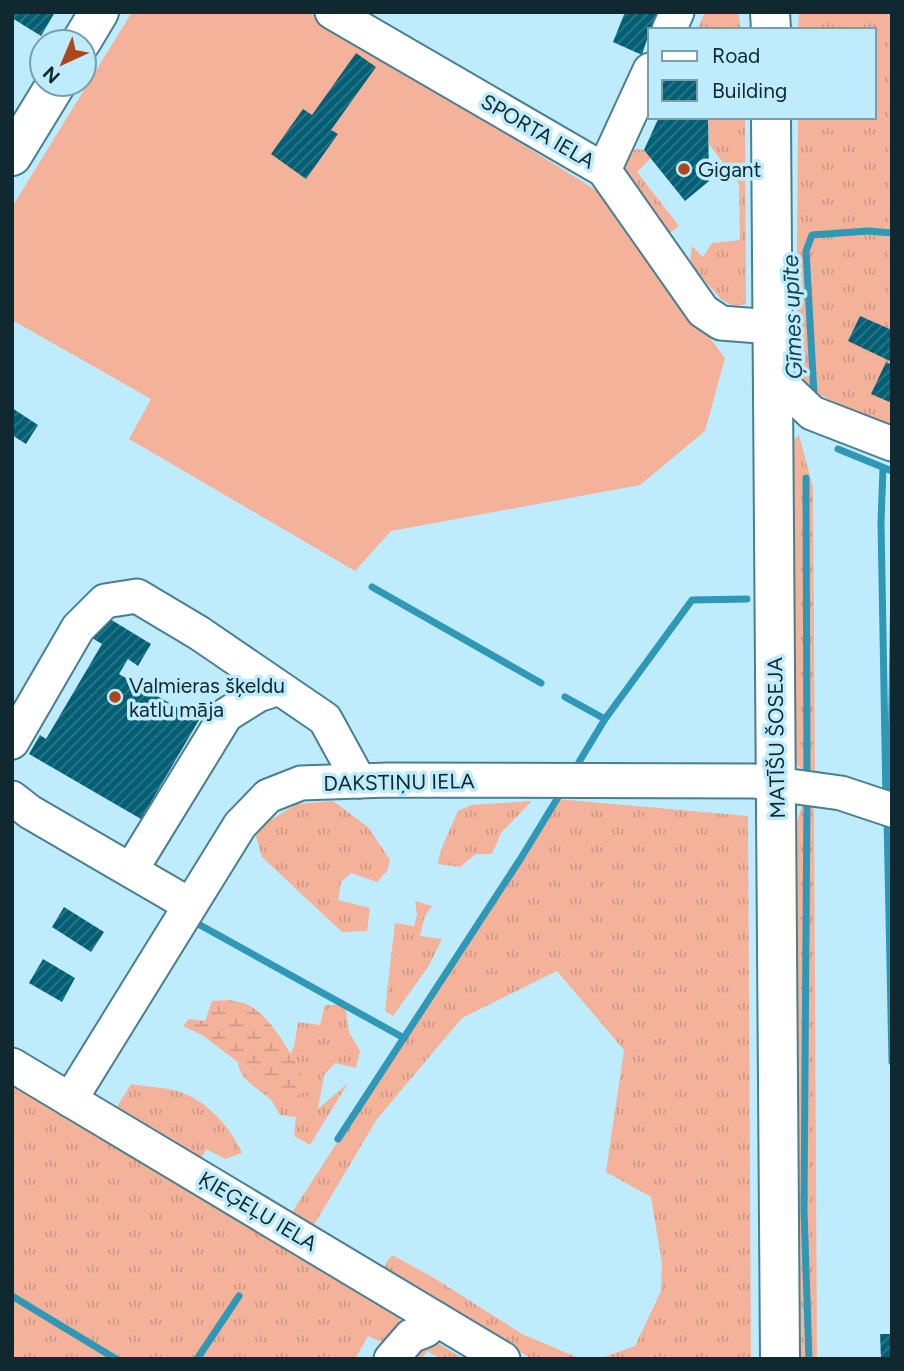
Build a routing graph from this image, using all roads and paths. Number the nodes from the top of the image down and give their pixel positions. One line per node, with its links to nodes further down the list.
1 (99, 12): 4 (main road)
2 (332, 12): 10 (street, SPORTA IELA)
3 (677, 12): 5 (street)
4 (89, 28)
5 (670, 28)
6 (648, 74): 10 (street)
7 (47, 98): 9 (main road)
8 (771, 119): 11 (main road, MATĪŠU ŠOSEJA)
9 (12, 156)
10 (604, 170): 11 (street, SPORTA IELA)
11 (772, 327): 12 (main road, MATĪŠU ŠOSEJA)
12 (772, 375): 13 (street); 17 (main road, MATĪŠU ŠOSEJA)
13 (892, 444)
14 (279, 688): 15 (street); 16 (street); 20 (street)
15 (12, 741)
16 (359, 781): 17 (street, DAKSTIŅU IELA); 21 (street, DAKSTIŅU IELA)
17 (777, 782): 19 (street, DAKSTIŅU IELA); 27 (main road, MATĪŠU ŠOSEJA)
18 (12, 798): 20 (street)
19 (892, 810)
20 (131, 870): 21 (street)
21 (190, 905): 23 (street, DAKSTIŅU IELA)
22 (12, 1065): 23 (street, ĶIEĢEĻU IELA)
23 (70, 1100): 24 (street, ĶIEĢEĻU IELA)
24 (436, 1319): 25 (street); 26 (street, ĶIEĢEĻU IELA)
25 (391, 1359)
26 (503, 1359)
27 (780, 1359)

